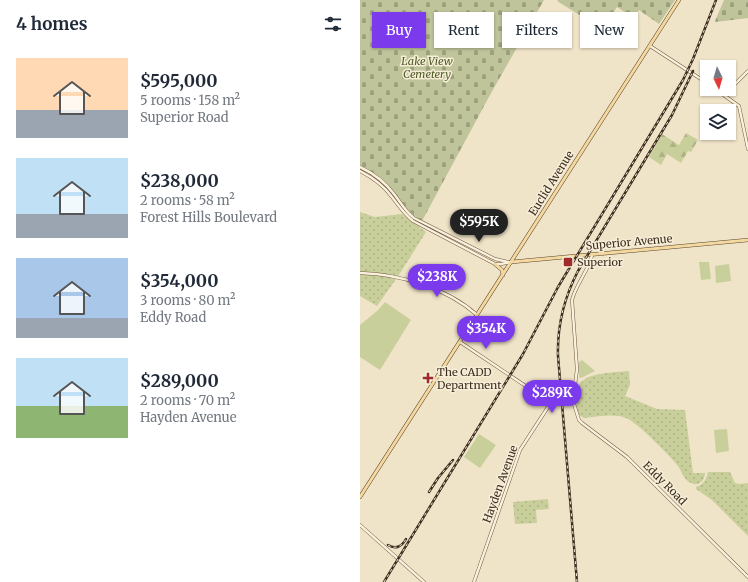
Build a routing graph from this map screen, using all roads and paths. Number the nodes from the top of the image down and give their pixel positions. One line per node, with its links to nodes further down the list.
1 (679, 0): 2 (main road, Euclid Avenue)
2 (650, 46): 4 (street); 14 (main road, Euclid Avenue)
3 (748, 71): 5 (street)
4 (700, 78)
5 (736, 83)
6 (725, 96): 7 (street)
7 (748, 150)
8 (360, 167): 10 (street)
9 (360, 171): 10 (street)
10 (383, 185): 11 (street)
11 (394, 197): 14 (street); 15 (street)
12 (748, 240): 13 (main road, Superior Avenue)
13 (592, 255): 14 (main road, Superior Avenue); 20 (street)
14 (511, 262): 15 (street); 17 (main road, Euclid Avenue)
15 (495, 264): 17 (main road)
16 (360, 273): 18 (street)
17 (503, 275): 18 (main road, Euclid Avenue)
18 (477, 315): 19 (main road, Euclid Avenue)
19 (460, 342): 21 (street); 22 (main road, Euclid Avenue)
20 (573, 402): 21 (street); 24 (street, Eddy Road)
21 (551, 403): 26 (street, Hayden Avenue)
22 (360, 497)
23 (360, 525): 25 (street)
24 (748, 577)
25 (424, 582)
26 (474, 582)

